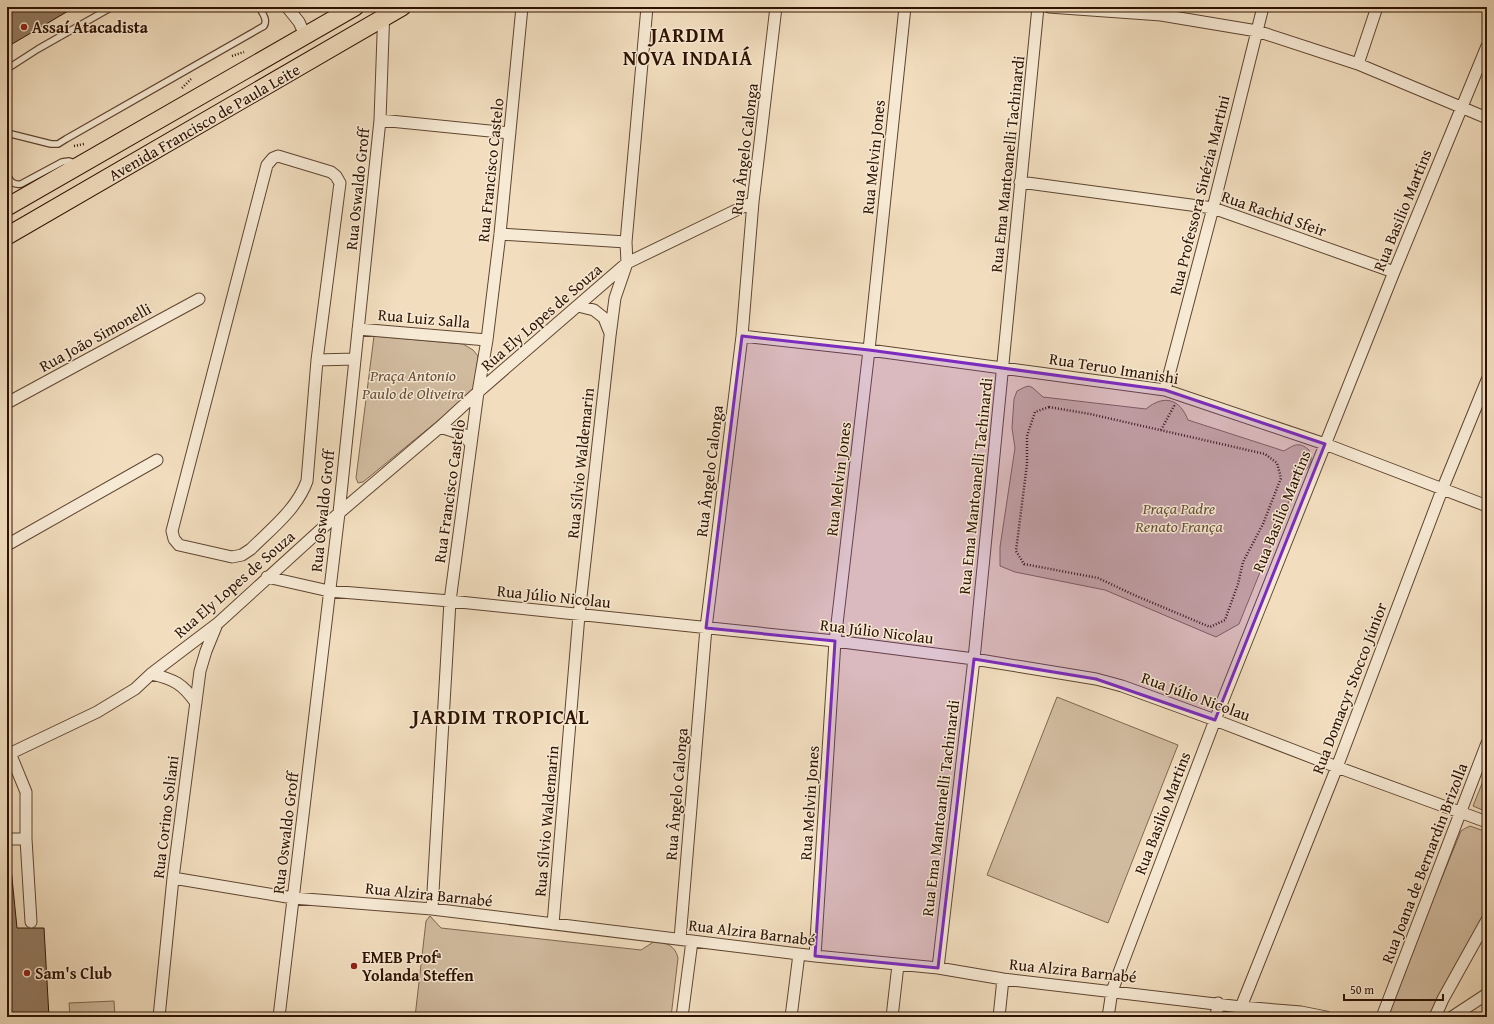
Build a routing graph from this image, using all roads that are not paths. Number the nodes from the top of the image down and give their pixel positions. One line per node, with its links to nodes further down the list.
1 (112, 7): 20 (lane)
2 (259, 7): 24 (lane)
3 (355, 7): 17 (main road, Avenida Francisco de Paula Leite)
4 (402, 7): 15 (main road, Avenida Francisco de Paula Leite)
5 (522, 7): 25 (street, Rua Francisco Castelo)
6 (647, 7): 35 (street, Rua Sílvio Waldemarin)
7 (776, 7): 29 (street, Rua Ângelo Calonga)
8 (905, 7): 44 (street, Rua Melvin Jones)
9 (1038, 7): 28 (street, Rua Ema Mantoanelli Tachinardi)
10 (1049, 7): 14 (street)
11 (1263, 7): 16 (street, Rua Professora Sinézia Martini)
12 (1377, 7): 19 (street)
13 (291, 8): 17 (street)
14 (1162, 11): 16 (street)
15 (383, 12): 23 (street, Rua Oswaldo Groff); 32 (main road, Avenida Francisco de Paula Leite)
16 (1257, 31): 19 (street); 31 (street, Rua Professora Sinézia Martini)
17 (306, 35): 26 (main road, Avenida Francisco de Paula Leite)
18 (1487, 46): 21 (street, Rua Basilio Martins)
19 (1358, 64): 21 (street)
20 (7, 69)
21 (1461, 108): 22 (street); 37 (street, Rua Basilio Martins)
22 (1487, 118)
23 (380, 120): 25 (street); 40 (street, Rua Oswaldo Groff)
24 (7, 133)
25 (510, 133): 33 (street, Rua Francisco Castelo)
26 (79, 165): 27 (lane); 30 (main road, Avenida Francisco de Paula Leite)
27 (7, 176)
28 (1020, 182): 31 (street, Rua Rachid Sfeir); 47 (street, Rua Ema Mantoanelli Tachinardi)
29 (753, 202): 36 (street, Rua Ely Lopes de Souza); 42 (street, Rua Ângelo Calonga)
30 (8, 206): 32 (main road)
31 (1213, 208): 37 (street, Rua Rachid Sfeir); 49 (street, Rua Professora Sinézia Martini)
32 (22, 228): 34 (main road, Avenida Francisco de Paula Leite)
33 (500, 234): 35 (street); 43 (street, Rua Francisco Castelo)
34 (7, 236)
35 (626, 242): 36 (street, Rua Sílvio Waldemarin)
36 (627, 263): 39 (street, Rua Ely Lopes de Souza); 41 (street, Rua Sílvio Waldemarin)
37 (1394, 272): 53 (street, Rua Basilio Martins)
38 (199, 299): 51 (street, Rua João Simonelli)
39 (578, 306): 41 (street); 50 (street, Rua Ely Lopes de Souza)
40 (358, 329): 43 (street, Rua Luiz Salla); 45 (street, Rua Oswaldo Groff)
41 (610, 336): 63 (street, Rua Sílvio Waldemarin)
42 (742, 336): 44 (street, Rua Teruo Imanishi); 65 (street, Rua Ângelo Calonga)
43 (487, 340): 50 (street, Rua Francisco Castelo)
44 (869, 350): 47 (street, Rua Teruo Imanishi); 66 (street, Rua Melvin Jones)
45 (355, 359): 46 (street); 58 (street, Rua Oswaldo Groff)
46 (318, 360): 46 (street)
47 (1003, 367): 49 (street, Rua Teruo Imanishi); 67 (street, Rua Ema Mantoanelli Tachinardi)
48 (1487, 380): 56 (street, Rua Domacyr Stocco Júnior)
49 (1165, 390): 53 (street, Rua Teruo Imanishi)
50 (478, 392): 52 (street, Rua Ely Lopes de Souza); 54 (street, Rua Francisco Castelo)
51 (7, 404)
52 (440, 427): 54 (street); 58 (street, Rua Ely Lopes de Souza)
53 (1325, 444): 56 (street, Rua Teruo Imanishi); 70 (street, Rua Basilio Martins)
54 (471, 445): 62 (street, Rua Francisco Castelo)
55 (157, 460): 59 (street)
56 (1442, 490): 57 (street, Rua Teruo Imanishi); 73 (street, Rua Domacyr Stocco Júnior)
57 (1487, 506)
58 (338, 513): 60 (street, Rua Ely Lopes de Souza); 61 (street, Rua Oswaldo Groff)
59 (7, 545)
60 (267, 578): 61 (street, Rua Júlio Nicolau); 64 (street, Rua Ely Lopes de Souza)
61 (329, 591): 62 (street, Rua Júlio Nicolau); 79 (street, Rua Oswaldo Groff)
62 (450, 601): 63 (street, Rua Júlio Nicolau); 80 (street, Rua Francisco Castelo)
63 (580, 615): 65 (street, Rua Júlio Nicolau); 83 (street, Rua Sílvio Waldemarin)
64 (217, 624): 68 (street, Rua Ely Lopes de Souza); 69 (street, Rua Corino Soliani)
65 (706, 628): 66 (street, Rua Júlio Nicolau); 84 (street, Rua Ângelo Calonga)
66 (835, 641): 67 (street, Rua Júlio Nicolau); 87 (street, Rua Melvin Jones)
67 (974, 659): 70 (street, Rua Júlio Nicolau); 89 (street, Rua Ema Mantoanelli Tachinardi)
68 (151, 674): 69 (street); 72 (street, Rua Ely Lopes de Souza)
69 (196, 703): 78 (street, Rua Corino Soliani)
70 (1215, 720): 73 (street, Rua Júlio Nicolau); 91 (street, Rua Basilio Martins)
71 (1487, 743): 74 (street, Rua Joana de Bernardin Brizolla)
72 (8, 754): 77 (street)
73 (1337, 767): 74 (street, Rua Júlio Nicolau); 94 (street, Rua Domacyr Stocco Júnior)
74 (1461, 812): 75 (street, Rua Júlio Nicolau); 104 (street, Rua Joana de Bernardin Brizolla)
75 (1487, 822)
76 (7, 839): 77 (street)
77 (26, 839): 82 (street)
78 (173, 878): 79 (street, Rua Alzira Barnabé); 95 (street, Rua Corino Soliani)
79 (293, 898): 80 (street, Rua Alzira Barnabé); 96 (street, Rua Oswaldo Groff)
80 (432, 909): 83 (street, Rua Alzira Barnabé)
81 (1487, 920): 105 (street)
82 (31, 922)
83 (553, 924): 84 (street, Rua Alzira Barnabé)
84 (680, 940): 85 (street, Rua Alzira Barnabé)
85 (692, 941): 86 (street, Rua Alzira Barnabé); 97 (street)
86 (799, 954): 87 (street, Rua Alzira Barnabé); 98 (street)
87 (815, 956): 88 (street, Rua Alzira Barnabé)
88 (898, 965): 89 (street, Rua Alzira Barnabé); 99 (street)
89 (938, 968): 90 (street, Rua Alzira Barnabé)
90 (1004, 979): 91 (street, Rua Alzira Barnabé); 100 (street)
91 (1112, 991): 93 (street, Rua Alzira Barnabé); 101 (street, Rua Basilio Martins)
92 (1487, 994): 106 (street)
93 (1218, 1003): 94 (street, Rua Alzira Barnabé); 102 (street)
94 (1241, 1007): 103 (street, Rua Alzira Barnabé)
95 (159, 1017)
96 (279, 1017)
97 (682, 1017)
98 (791, 1017)
99 (892, 1017)
100 (999, 1017)
101 (1108, 1017)
102 (1216, 1017)
103 (1326, 1017)
104 (1382, 1017)
105 (1435, 1017)
106 (1452, 1017)

